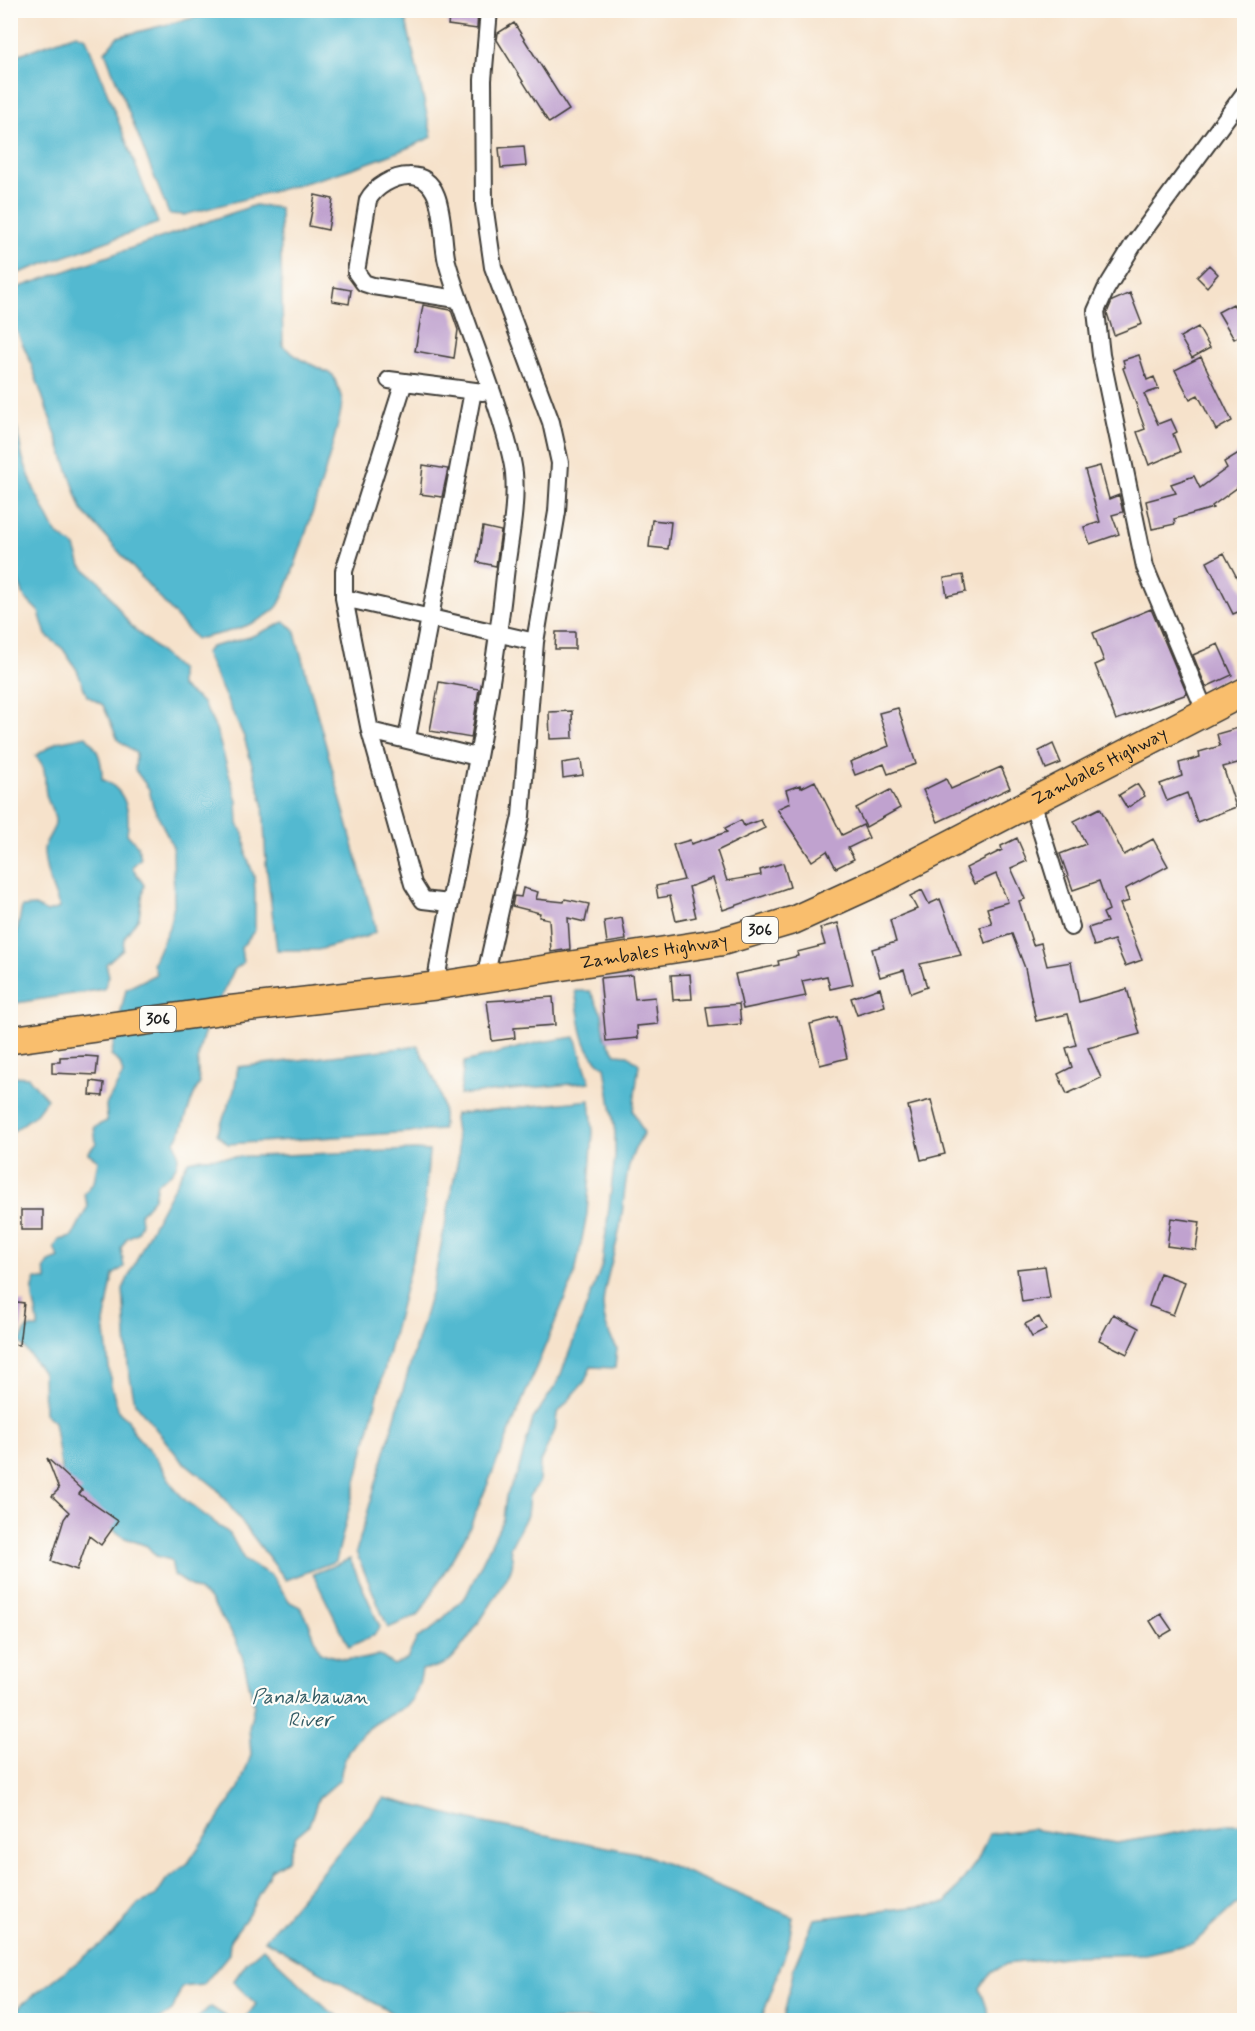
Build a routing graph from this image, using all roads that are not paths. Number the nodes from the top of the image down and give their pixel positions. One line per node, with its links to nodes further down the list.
1 (489, 10): 9 (street)
2 (1245, 94): 11 (street)
3 (458, 299): 3 (street); 5 (street)
4 (473, 391): 5 (street); 6 (street); 7 (street)
5 (493, 393): 8 (street)
6 (344, 598): 7 (street); 12 (street)
7 (429, 617): 8 (street); 13 (street)
8 (500, 633): 9 (street); 14 (street)
9 (535, 642): 18 (street)
10 (1245, 692): 11 (main road, Zambales Highway / 306)
11 (1205, 711): 15 (main road, Zambales Highway / 306)
12 (370, 731): 13 (street); 16 (street)
13 (407, 738): 14 (street)
14 (477, 757): 16 (street)
15 (1032, 802): 17 (street); 18 (main road, Zambales Highway / 306)
16 (449, 903): 19 (street)
17 (1071, 927)
18 (485, 978): 19 (main road, Zambales Highway / 306)
19 (435, 986): 20 (main road, Zambales Highway / 306)
20 (10, 1040)

